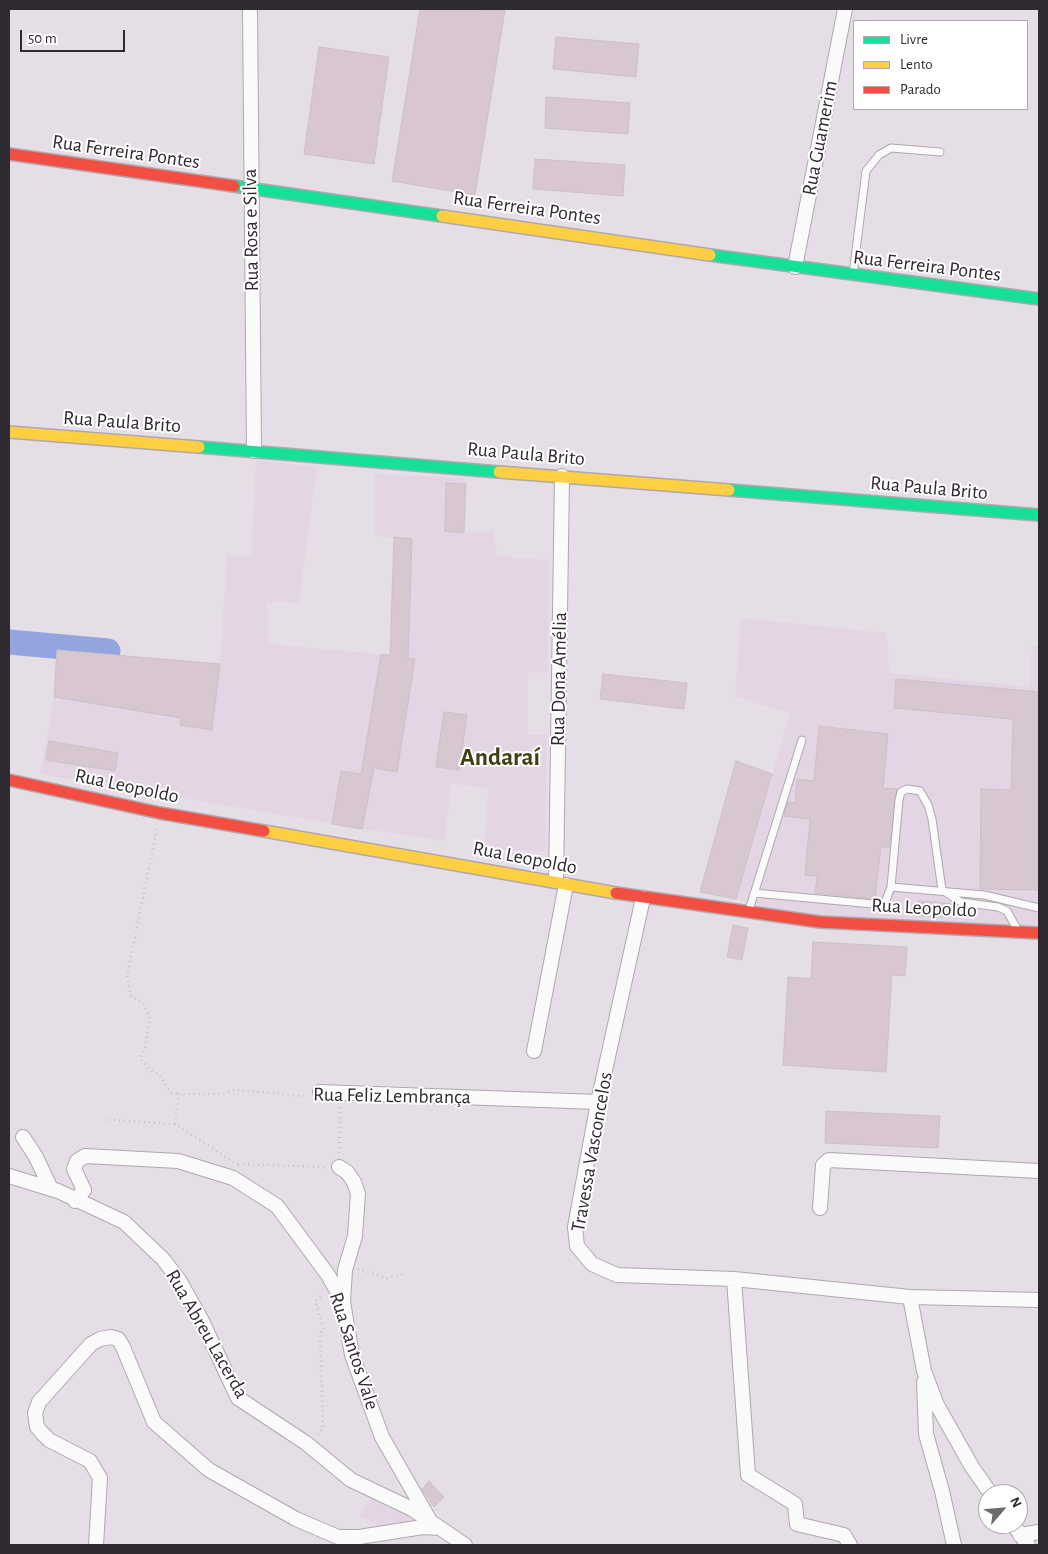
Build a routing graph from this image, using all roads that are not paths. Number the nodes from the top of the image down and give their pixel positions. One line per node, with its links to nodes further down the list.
1 (250, 9): 5 (street, Rua Rosa e Silva)
2 (845, 9): 6 (street, Rua Guamerim)
3 (940, 152): 7 (lane)
4 (9, 154): 5 (street, Rua Ferreira Pontes)
5 (250, 188): 6 (street, Rua Ferreira Pontes); 10 (street, Rua Rosa e Silva)
6 (795, 267): 7 (street, Rua Ferreira Pontes)
7 (853, 275): 8 (street, Rua Ferreira Pontes)
8 (1039, 299)
9 (9, 432): 10 (street, Rua Paula Brito)
10 (254, 451): 11 (street, Rua Paula Brito)
11 (562, 476): 12 (street, Rua Paula Brito); 15 (street, Rua Dona Amélia)
12 (1039, 516)
13 (802, 740): 18 (lane)
14 (9, 780): 15 (street, Rua Leopoldo)
15 (561, 883): 19 (street, Rua Leopoldo); 24 (street, Rua Dona Amélia)
16 (892, 887): 17 (lane); 17 (lane); 18 (lane)
17 (942, 890): 20 (lane); 22 (lane)
18 (754, 893): 21 (lane)
19 (643, 898): 21 (street, Rua Leopoldo); 26 (street, Travessa Vasconcelos)
20 (1039, 908)
21 (748, 913): 22 (street, Rua Leopoldo)
22 (1018, 932): 23 (street, Rua Leopoldo)
23 (1039, 933)
24 (534, 1051)
25 (320, 1092): 26 (street, Rua Feliz Lembrança)
26 (598, 1102): 34 (street, Travessa Vasconcelos)
27 (23, 1137): 31 (street)
28 (339, 1167): 37 (street)
29 (1039, 1171): 33 (street)
30 (9, 1176): 31 (street, Rua Abreu Lacerda)
31 (51, 1189): 32 (street, Rua Abreu Lacerda)
32 (75, 1201): 37 (street, Rua Santos Vale); 40 (street, Rua Abreu Lacerda)
33 (820, 1208)
34 (734, 1279): 35 (street, Travessa Vasconcelos); 45 (street)
35 (910, 1297): 36 (street, Travessa Vasconcelos); 38 (street)
36 (1039, 1300)
37 (343, 1302): 40 (street, Rua Santos Vale)
38 (924, 1371): 39 (street); 46 (street)
39 (984, 1484)
40 (434, 1524): 43 (street); 44 (street, Rua Abreu Lacerda)
41 (1039, 1532): 42 (street)
42 (1020, 1535)
43 (96, 1545)
44 (465, 1545)
45 (850, 1545)
46 (954, 1545)

